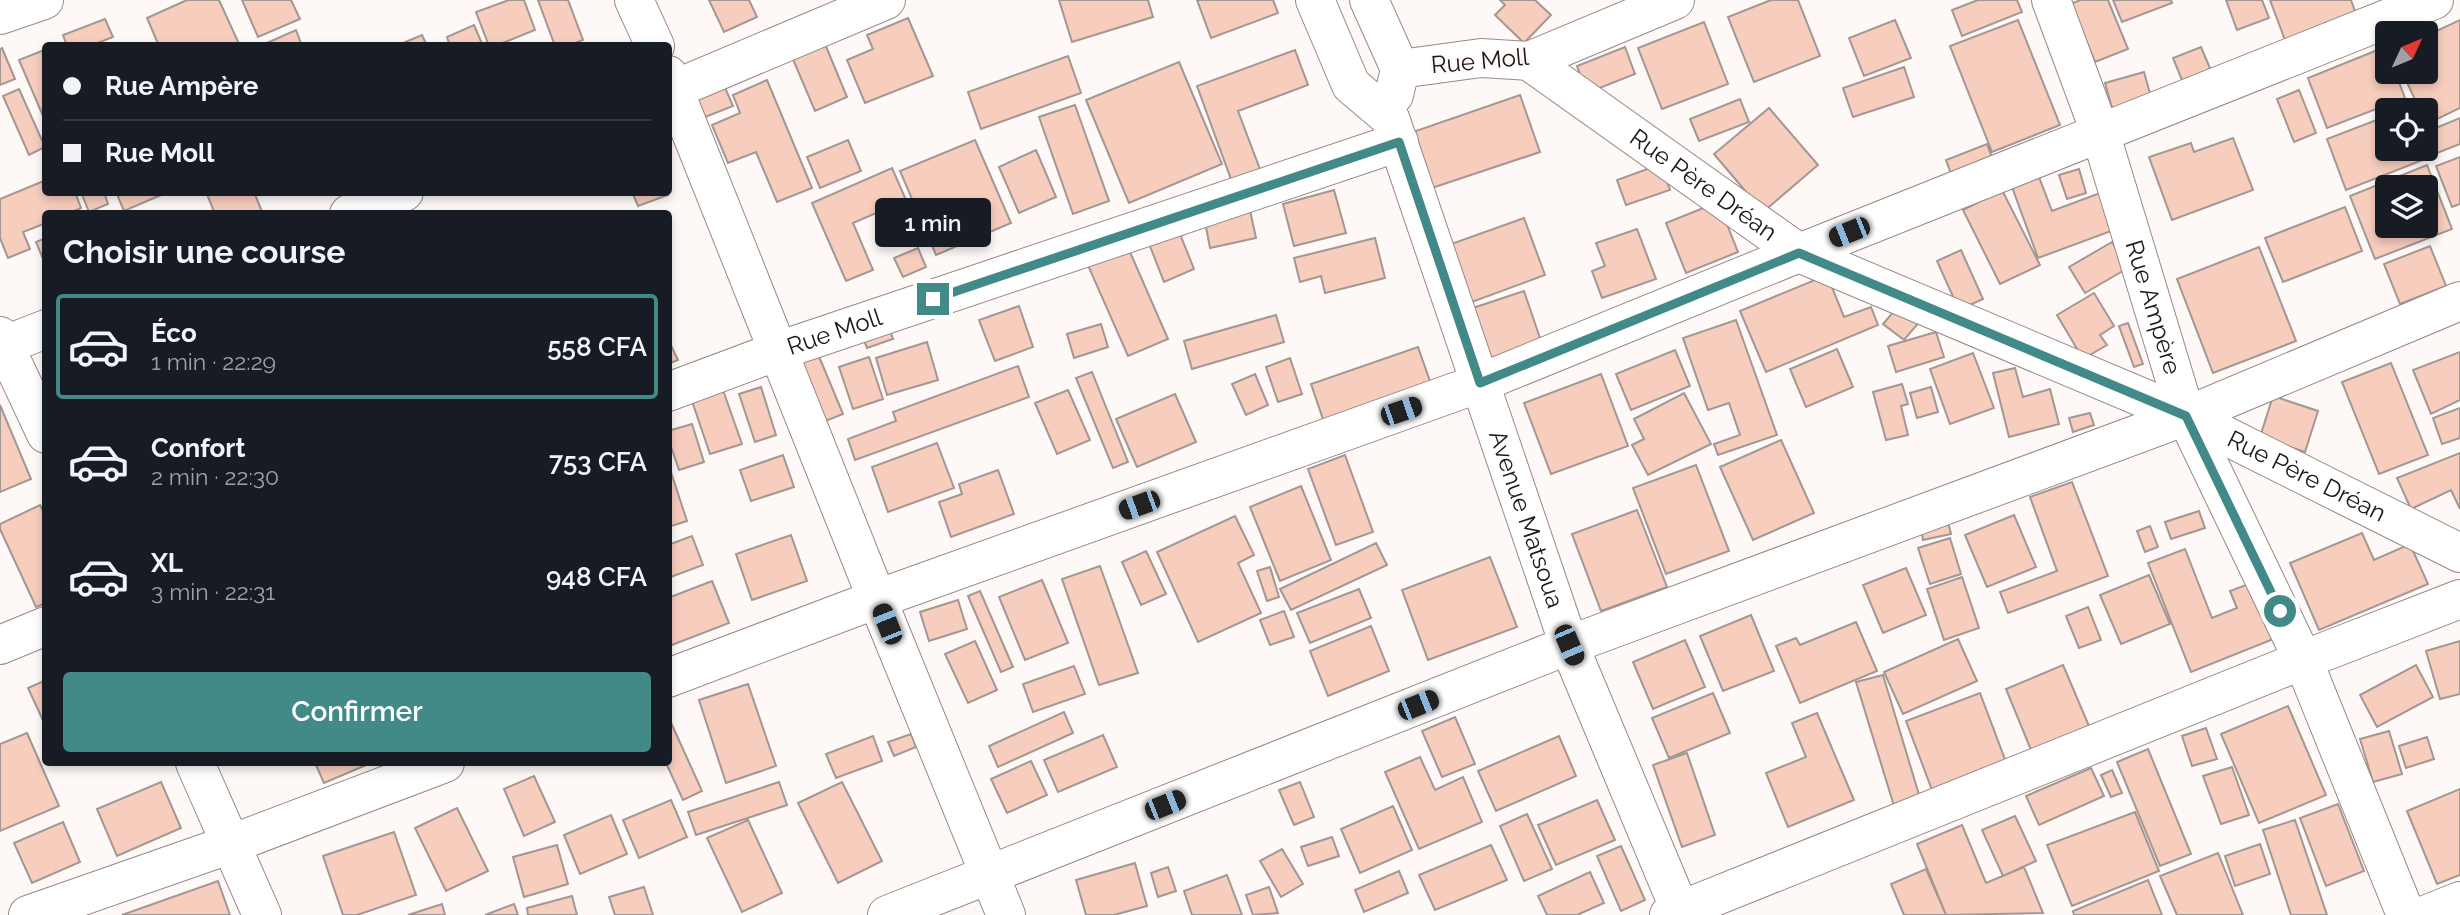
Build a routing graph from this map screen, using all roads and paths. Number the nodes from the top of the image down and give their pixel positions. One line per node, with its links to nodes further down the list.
1 (44, 0): 9 (street)
2 (634, 0): 10 (street)
3 (887, 0): 13 (street)
4 (1315, 0): 15 (street)
5 (1368, 0): 12 (street)
6 (1675, 0): 11 (street, Rue Moll)
7 (2051, 0): 16 (street, Rue Ampère)
8 (2434, 0): 16 (street)
9 (0, 15)
10 (653, 42)
11 (1529, 61): 12 (street, Rue Moll); 19 (street, Rue Père Dréan)
12 (1400, 69): 15 (street)
13 (672, 86)
14 (672, 88): 23 (street)
15 (1394, 130): 23 (street, Rue Moll); 24 (street, Avenue Matsoua)
16 (2100, 132): 19 (street); 26 (street, Rue Ampère)
17 (394, 196): 18 (street)
18 (359, 210)
19 (1799, 253): 24 (street); 26 (street, Rue Père Dréan)
20 (2460, 301): 26 (street)
21 (42, 330): 22 (street)
22 (1, 343): 27 (street)
23 (778, 351): 25 (street, Rue Moll); 29 (street)
24 (1480, 383): 29 (street); 33 (street, Avenue Matsoua)
25 (672, 391)
26 (2186, 416): 28 (street, Rue Père Dréan); 33 (street); 34 (street, Rue Ampère)
27 (42, 426)
28 (2460, 553)
29 (877, 599): 35 (street); 39 (street)
30 (2460, 599): 34 (street)
31 (42, 628): 32 (street)
32 (0, 645)
33 (1569, 645): 39 (street); 41 (street, Avenue Matsoua)
34 (2303, 660): 41 (street); 46 (street, Rue Ampère)
35 (672, 676)
36 (196, 766): 38 (street)
37 (437, 766): 38 (street)
38 (231, 844): 42 (street); 43 (street)
39 (988, 876): 44 (street); 45 (street)
40 (2460, 901): 47 (street)
41 (1677, 914)
42 (28, 915)
43 (262, 915)
44 (887, 915)
45 (1006, 915)
46 (2406, 915)
47 (2425, 915)

